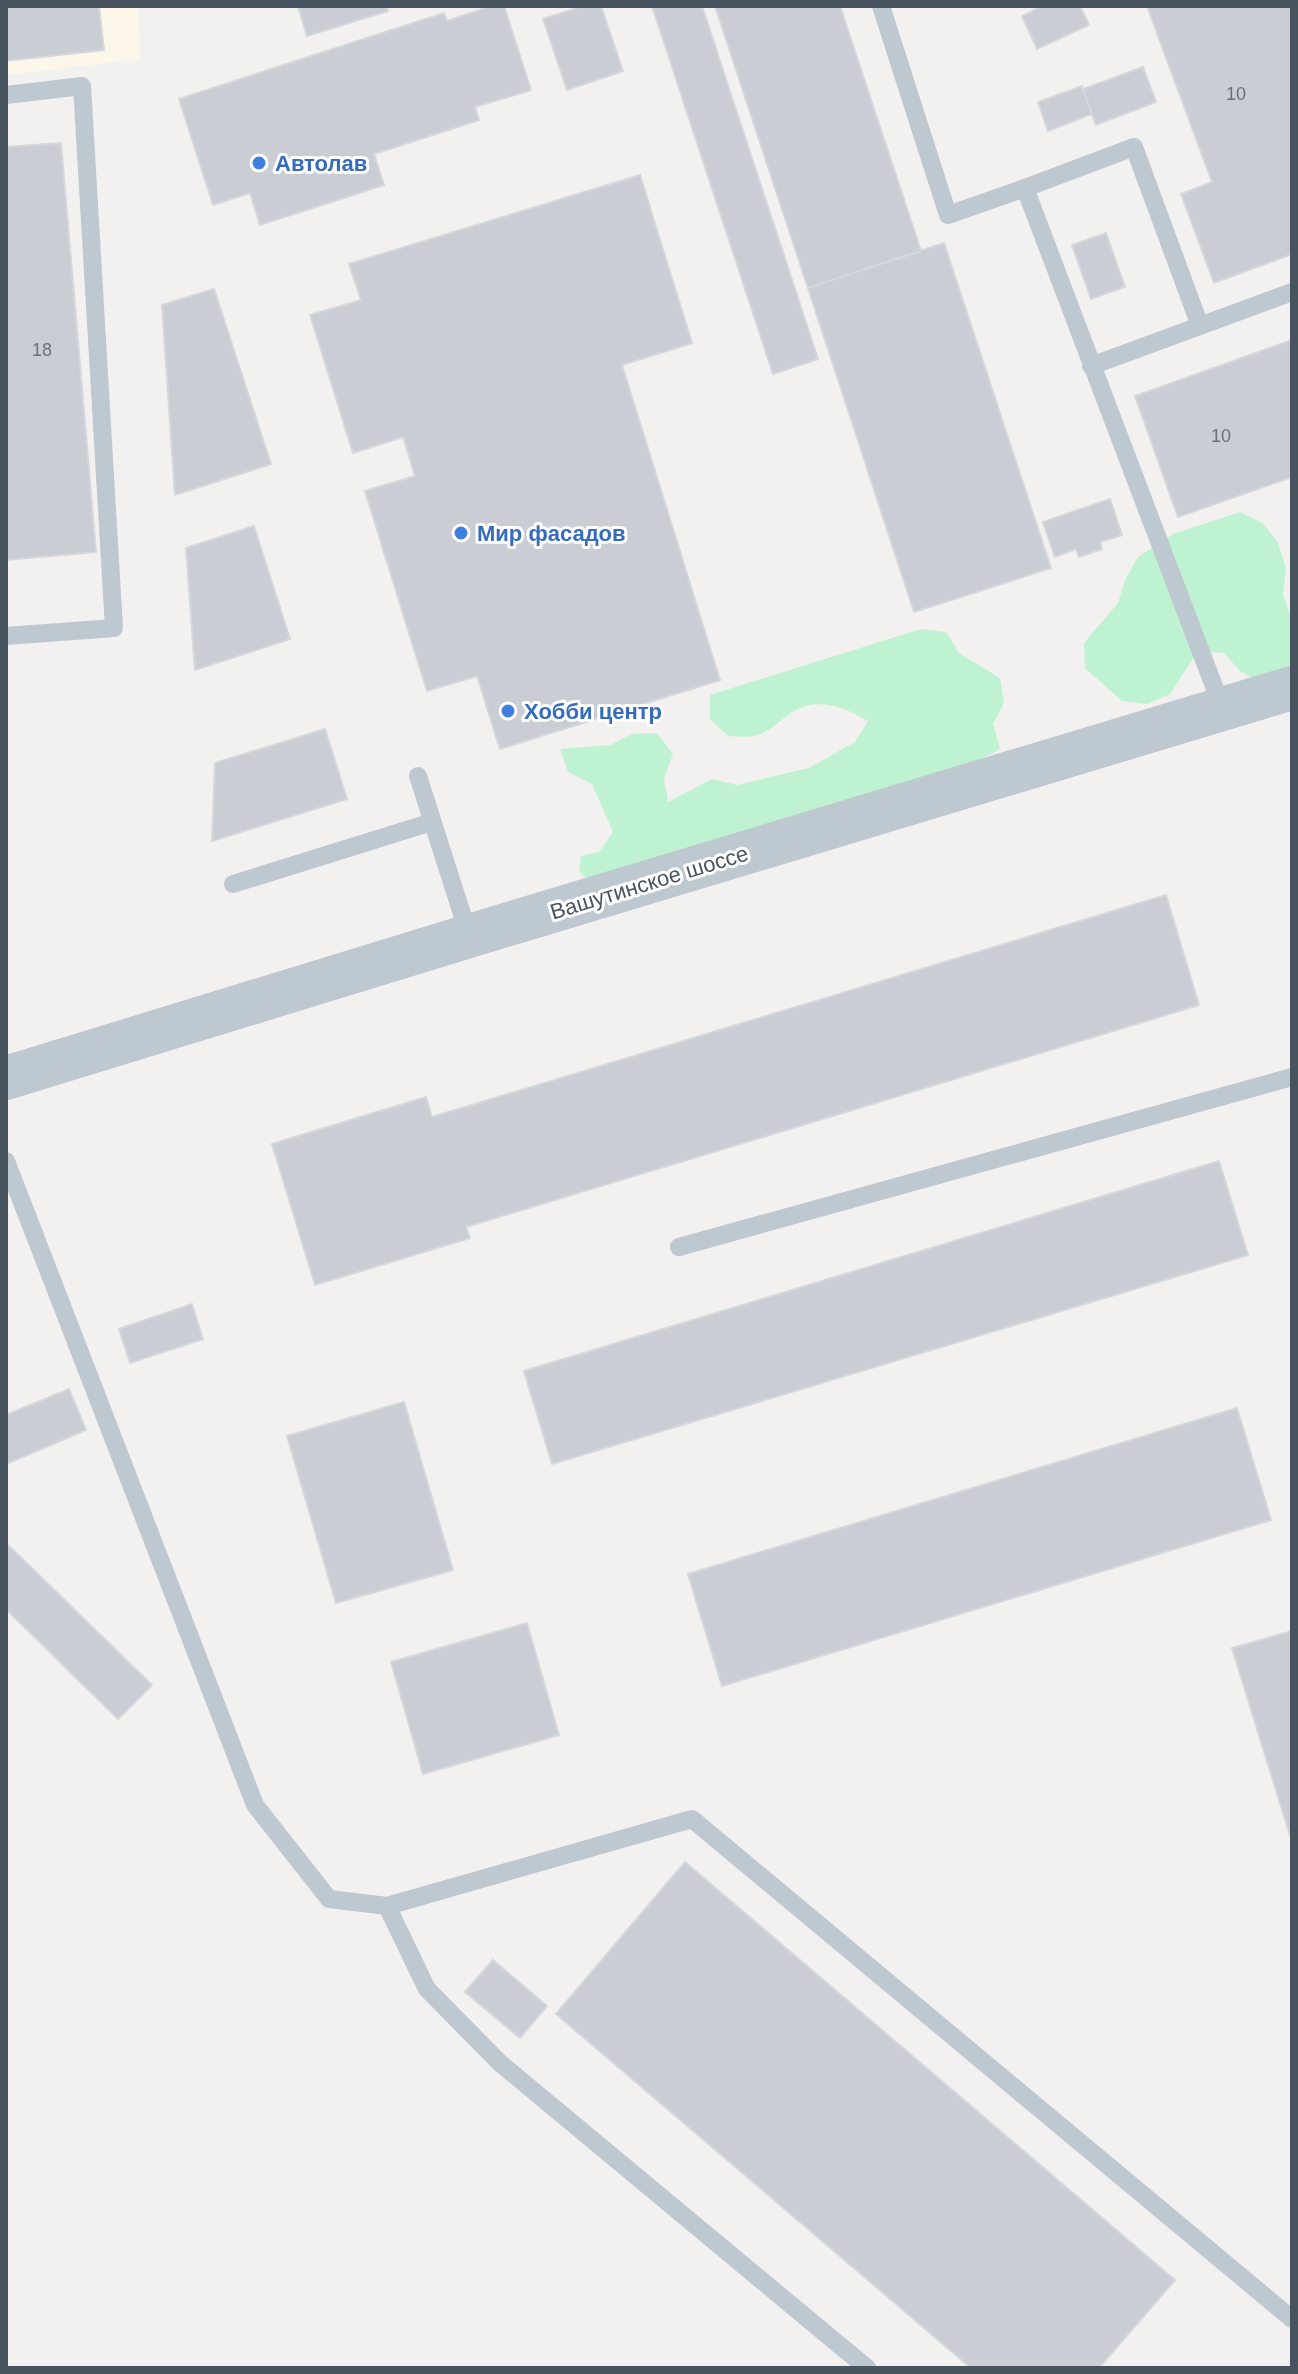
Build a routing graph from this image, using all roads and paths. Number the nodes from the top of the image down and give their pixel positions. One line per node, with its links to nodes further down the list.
1 (881, 6): 3 (lane)
2 (6, 95): 7 (lane)
3 (1025, 188): 5 (lane); 6 (lane)
4 (1292, 292): 5 (lane)
5 (1200, 326): 6 (lane)
6 (1091, 366): 9 (lane)
7 (6, 636)
8 (1292, 688): 9 (street, Вашутинское шоссе)
9 (1223, 710): 13 (street, Вашутинское шоссе)
10 (418, 776): 11 (lane)
11 (432, 822): 12 (lane); 13 (lane)
12 (233, 884)
13 (469, 936): 15 (street, Вашутинское шоссе)
14 (1292, 1077): 17 (lane)
15 (6, 1078)
16 (6, 1161): 18 (lane)
17 (679, 1247)
18 (387, 1906): 19 (lane); 20 (lane)
19 (1292, 2319)
20 (867, 2368)

